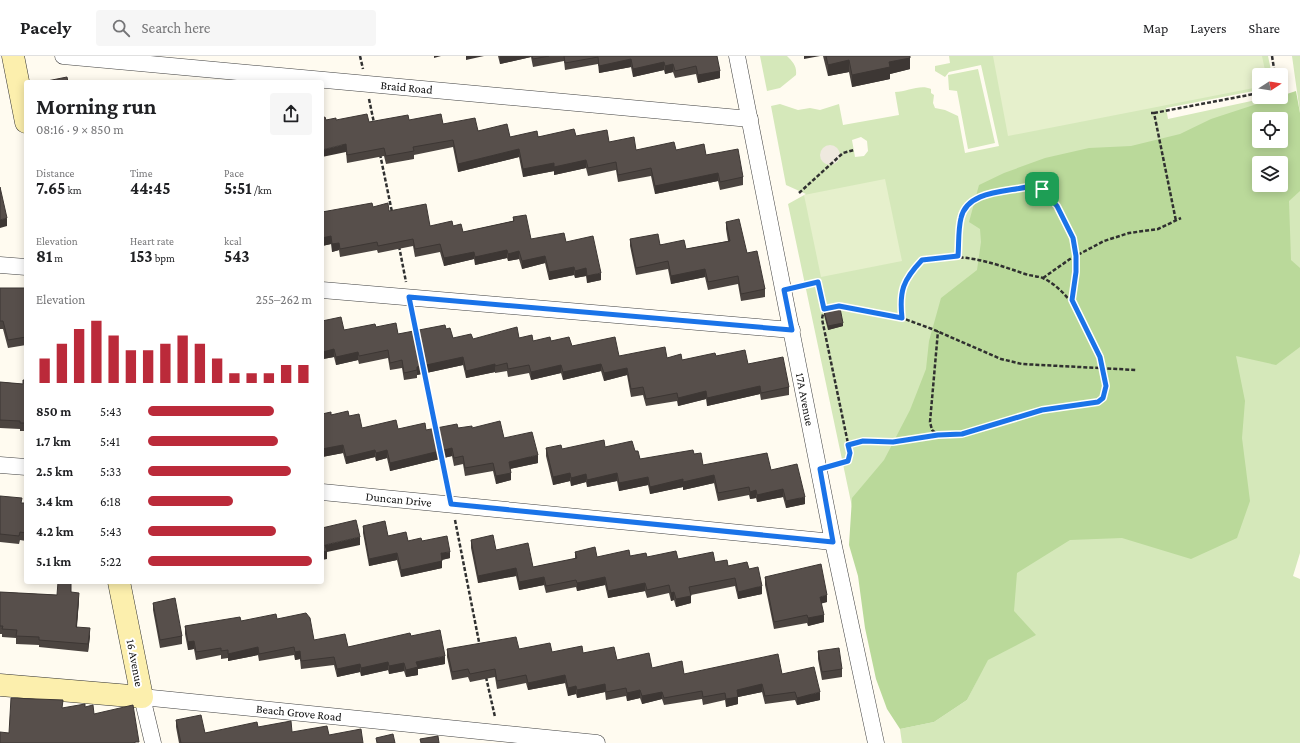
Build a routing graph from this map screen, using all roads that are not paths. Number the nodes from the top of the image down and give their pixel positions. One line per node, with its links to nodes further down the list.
1 (13, 56): 4 (street)
2 (63, 56): 5 (street, Braid Road)
3 (737, 56): 5 (street, 17A Avenue)
4 (24, 112)
5 (750, 119): 9 (street, 17A Avenue)
6 (0, 265): 7 (street)
7 (24, 267)
8 (324, 290): 9 (street)
9 (792, 330): 13 (street, 17A Avenue)
10 (0, 466): 11 (street)
11 (24, 467)
12 (324, 492): 13 (street, Duncan Drive)
13 (833, 542): 19 (street, 17A Avenue)
14 (119, 584): 16 (street, 16 Avenue)
15 (0, 685): 16 (street, Beach Grove Road)
16 (142, 697): 17 (street, 16 Avenue); 18 (street, Beach Grove Road)
17 (153, 743)
18 (597, 743)
19 (876, 743)

